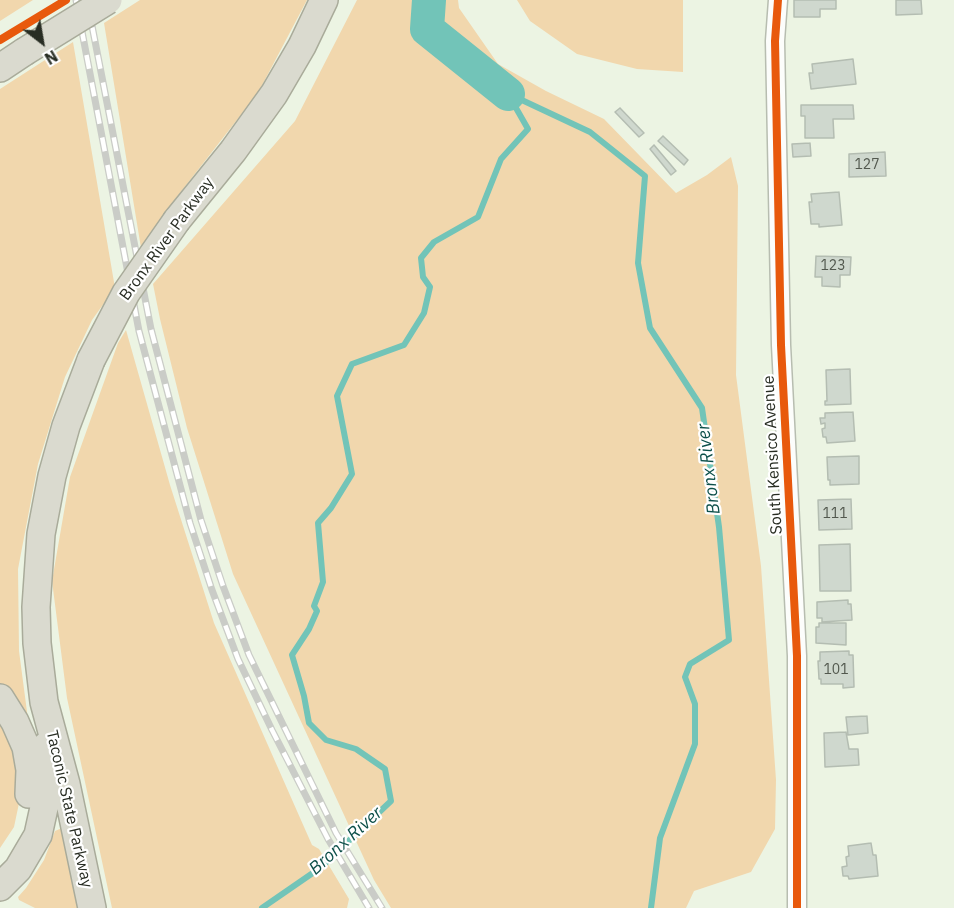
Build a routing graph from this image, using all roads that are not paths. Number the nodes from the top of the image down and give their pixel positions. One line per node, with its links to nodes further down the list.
1 (108, 0): 4 (highway, bridge)
2 (324, 0): 6 (highway, Bronx River Parkway, bridge)
3 (778, 0): 10 (street, South Kensico Avenue)
4 (8, 62)
5 (0, 698): 7 (highway)
6 (46, 711): 8 (highway); 9 (highway, Taconic State Parkway)
7 (0, 863)
8 (0, 887)
9 (92, 908)
10 (797, 908)

